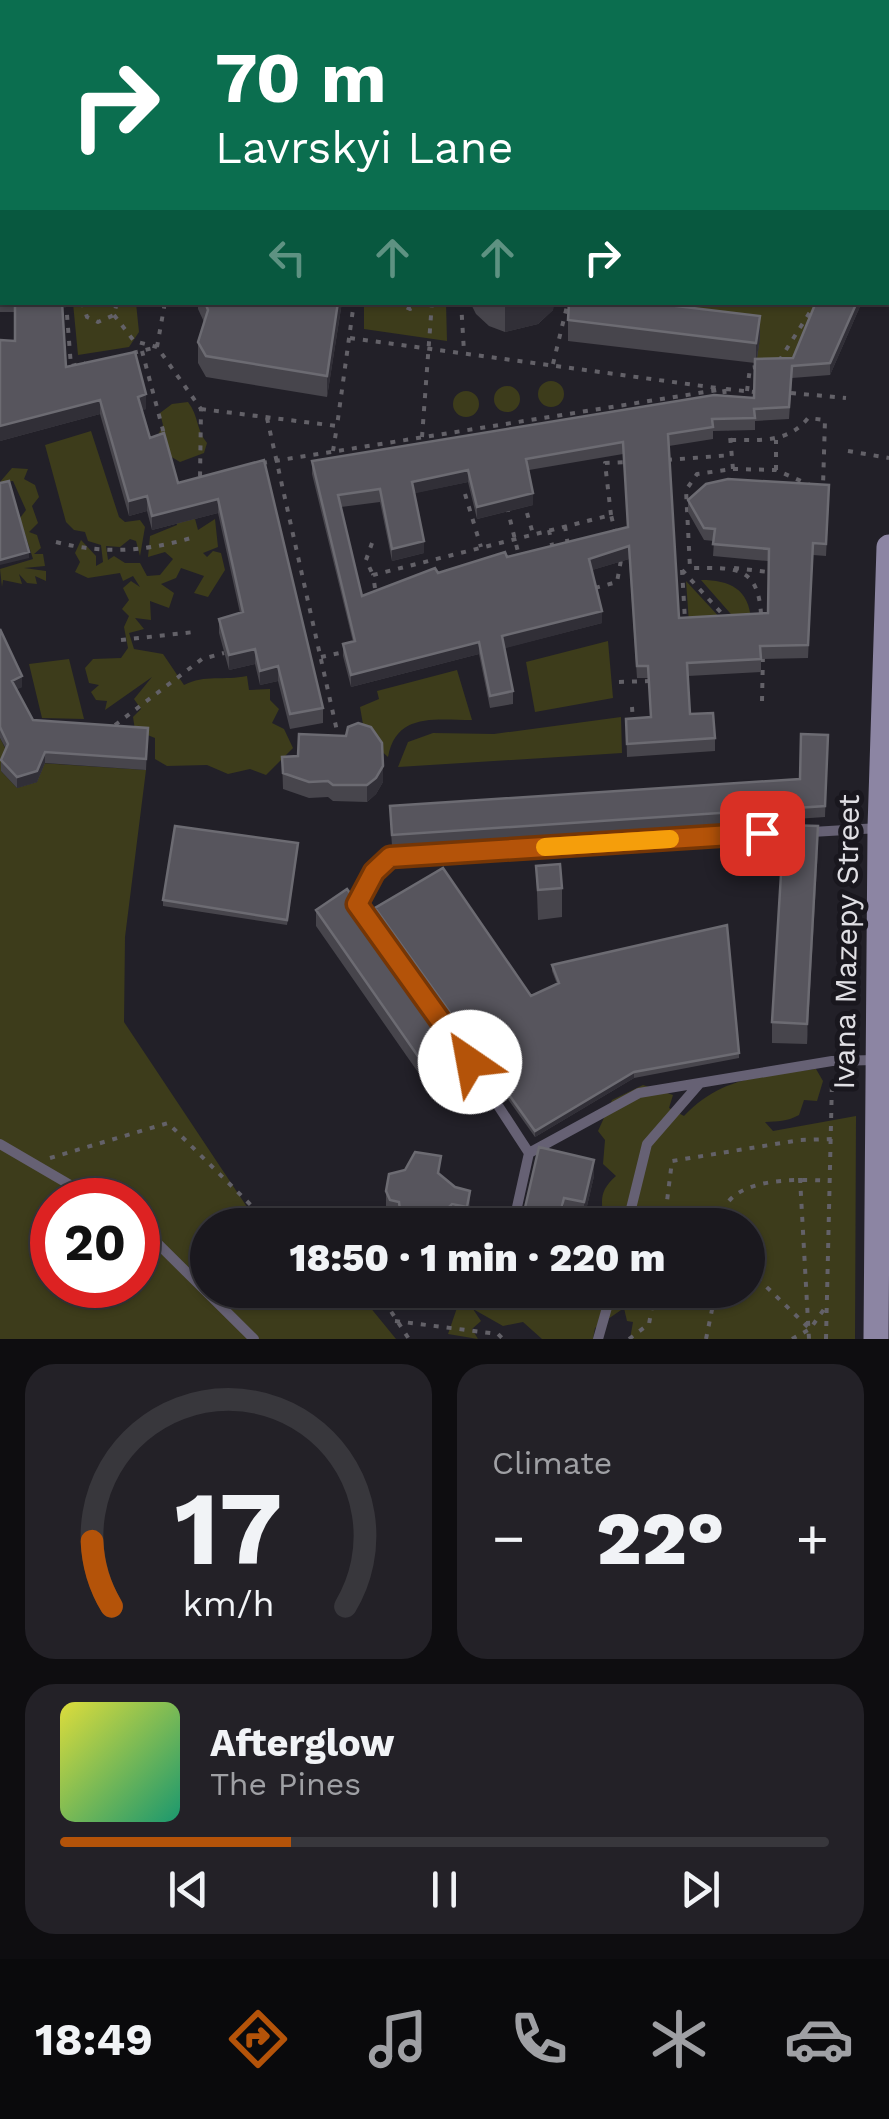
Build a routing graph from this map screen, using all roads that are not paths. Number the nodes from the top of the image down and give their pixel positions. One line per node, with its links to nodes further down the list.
1 (889, 546): 2 (main road, Ivana Mazepy Street)
2 (880, 828): 3 (main road, Ivana Mazepy Street); 6 (lane)
3 (878, 1060): 4 (lane); 14 (main road, Ivana Mazepy Street)
4 (700, 1082): 6 (lane); 9 (lane)
5 (0, 1144): 7 (lane)
6 (529, 1153): 8 (lane)
7 (55, 1178)
8 (517, 1208)
9 (631, 1208)
10 (160, 1246): 12 (lane)
11 (607, 1308): 13 (lane)
12 (254, 1339)
13 (598, 1339)
14 (876, 1339)

